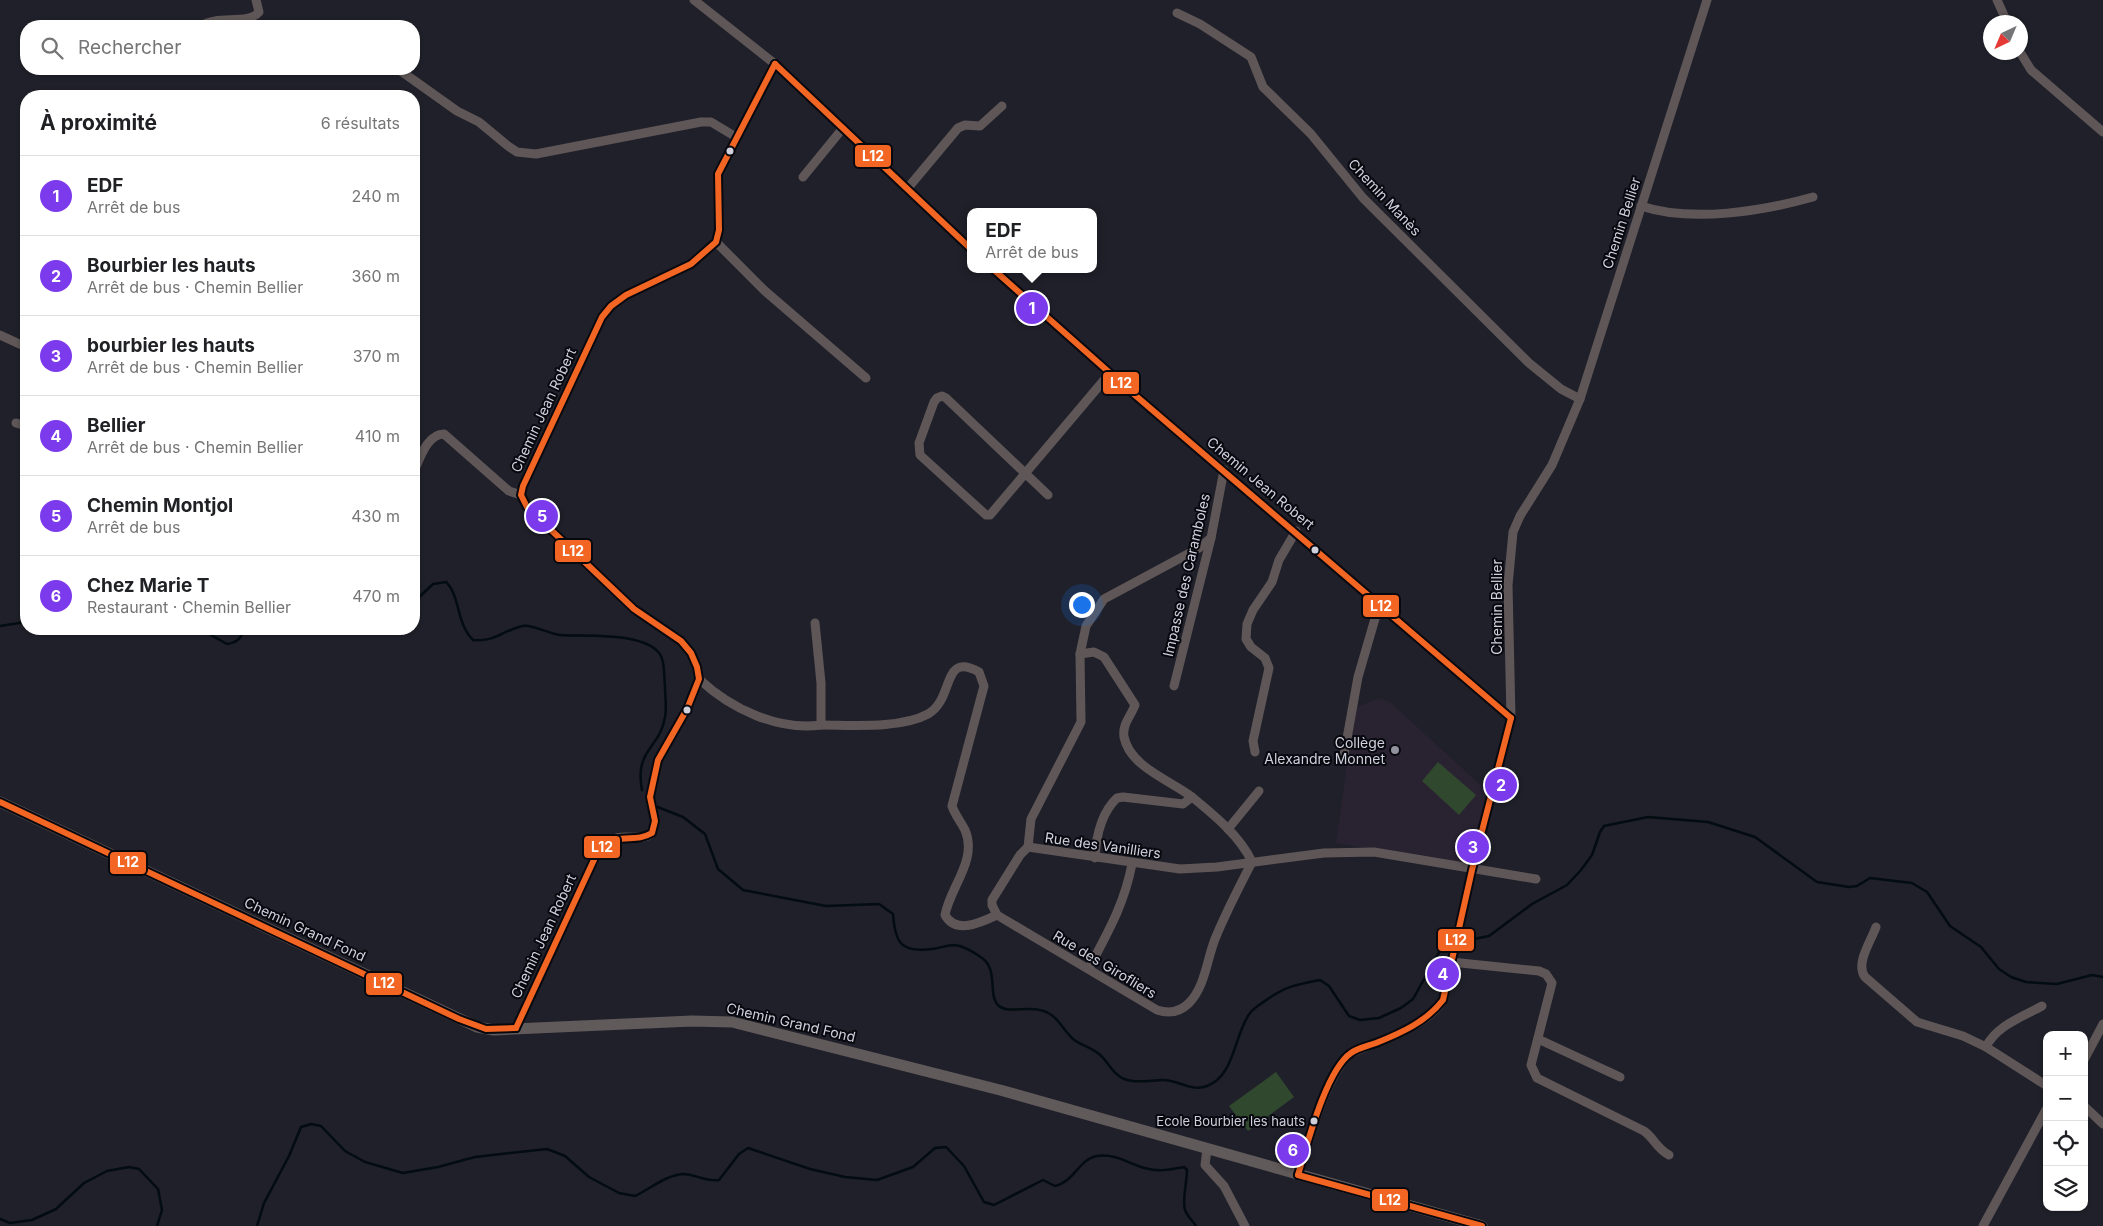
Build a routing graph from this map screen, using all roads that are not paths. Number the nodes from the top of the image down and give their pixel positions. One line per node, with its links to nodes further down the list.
1 (256, 0): 9 (street)
2 (694, 0): 6 (street)
3 (705, 0): 6 (street)
4 (1707, 0): 20 (street, Chemin Bellier)
5 (1997, 0): 8 (street)
6 (707, 12): 11 (street)
7 (1177, 13): 28 (street, Chemin Manès)
8 (2004, 15)
9 (215, 20)
10 (2025, 60): 15 (street)
11 (775, 64): 14 (street); 16 (street)
12 (406, 75): 16 (street)
13 (1002, 106): 18 (street)
14 (843, 128): 17 (street); 18 (street)
15 (2103, 132)
16 (736, 137): 21 (street)
17 (803, 177)
18 (907, 189): 22 (street)
19 (1813, 197): 20 (street)
20 (1641, 206): 28 (street, Chemin Bellier)
21 (716, 242): 27 (street); 34 (street, Chemin Jean Robert)
22 (967, 245)
23 (998, 273): 26 (street, Chemin Jean Robert)
24 (0, 335): 25 (street)
25 (20, 344)
26 (1110, 373): 32 (street, Chemin Jean Robert); 33 (street)
27 (866, 378)
28 (1580, 398): 43 (street, Chemin Bellier)
29 (16, 423): 30 (street)
30 (20, 424)
31 (420, 459): 34 (street)
32 (1224, 470): 36 (street, Chemin Jean Robert); 37 (street, Impasse des Caramboles)
33 (1026, 472): 33 (street); 35 (street)
34 (521, 495): 41 (street, Chemin Jean Robert)
35 (1048, 495)
36 (1296, 531): 38 (street, Chemin Jean Robert); 45 (street)
37 (1211, 538): 40 (street, Rue des Vanilliers); 42 (street, Impasse des Caramboles)
38 (1379, 606): 43 (street, Chemin Jean Robert); 46 (street)
39 (815, 622): 44 (street)
40 (1080, 654): 48 (street); 51 (street, Rue des Vanilliers)
41 (699, 680): 44 (street); 63 (street, Chemin Jean Robert)
42 (1174, 686)
43 (1511, 718): 55 (street, Chemin Bellier)
44 (821, 725): 57 (street)
45 (1255, 752)
46 (1344, 755)
47 (1259, 791): 50 (street)
48 (1192, 797): 50 (street); 52 (street)
49 (0, 802): 63 (street, Chemin Grand Fond)
50 (1228, 829): 53 (street)
51 (1028, 848): 52 (street, Rue des Vanilliers); 57 (street)
52 (1095, 858): 54 (street, Rue des Vanilliers)
53 (1252, 862): 54 (street, Rue des Vanilliers); 55 (street, Rue des Vanilliers); 60 (street, Rue des Girofliers)
54 (1132, 864): 60 (street)
55 (1472, 870): 56 (street, Rue des Vanilliers); 59 (street, Chemin Bellier)
56 (1536, 880)
57 (997, 915): 60 (street, Rue des Girofliers)
58 (1876, 927): 65 (street)
59 (1451, 962): 64 (street); 74 (street, Chemin Bellier)
60 (1089, 968)
61 (2042, 1006): 65 (street)
62 (2103, 1024): 66 (street)
63 (516, 1028): 72 (street, Chemin Grand Fond)
64 (1538, 1039): 67 (street); 73 (street)
65 (1986, 1047): 68 (street)
66 (2088, 1052)
67 (1620, 1077)
68 (2043, 1083)
69 (2088, 1110): 71 (street)
70 (2043, 1115): 77 (street)
71 (2103, 1124)
72 (1208, 1149): 74 (street, Chemin Grand Fond); 75 (street)
73 (1669, 1155)
74 (1298, 1175): 76 (street, Chemin Grand Fond)
75 (1245, 1226)
76 (1482, 1226)
77 (1983, 1226)

